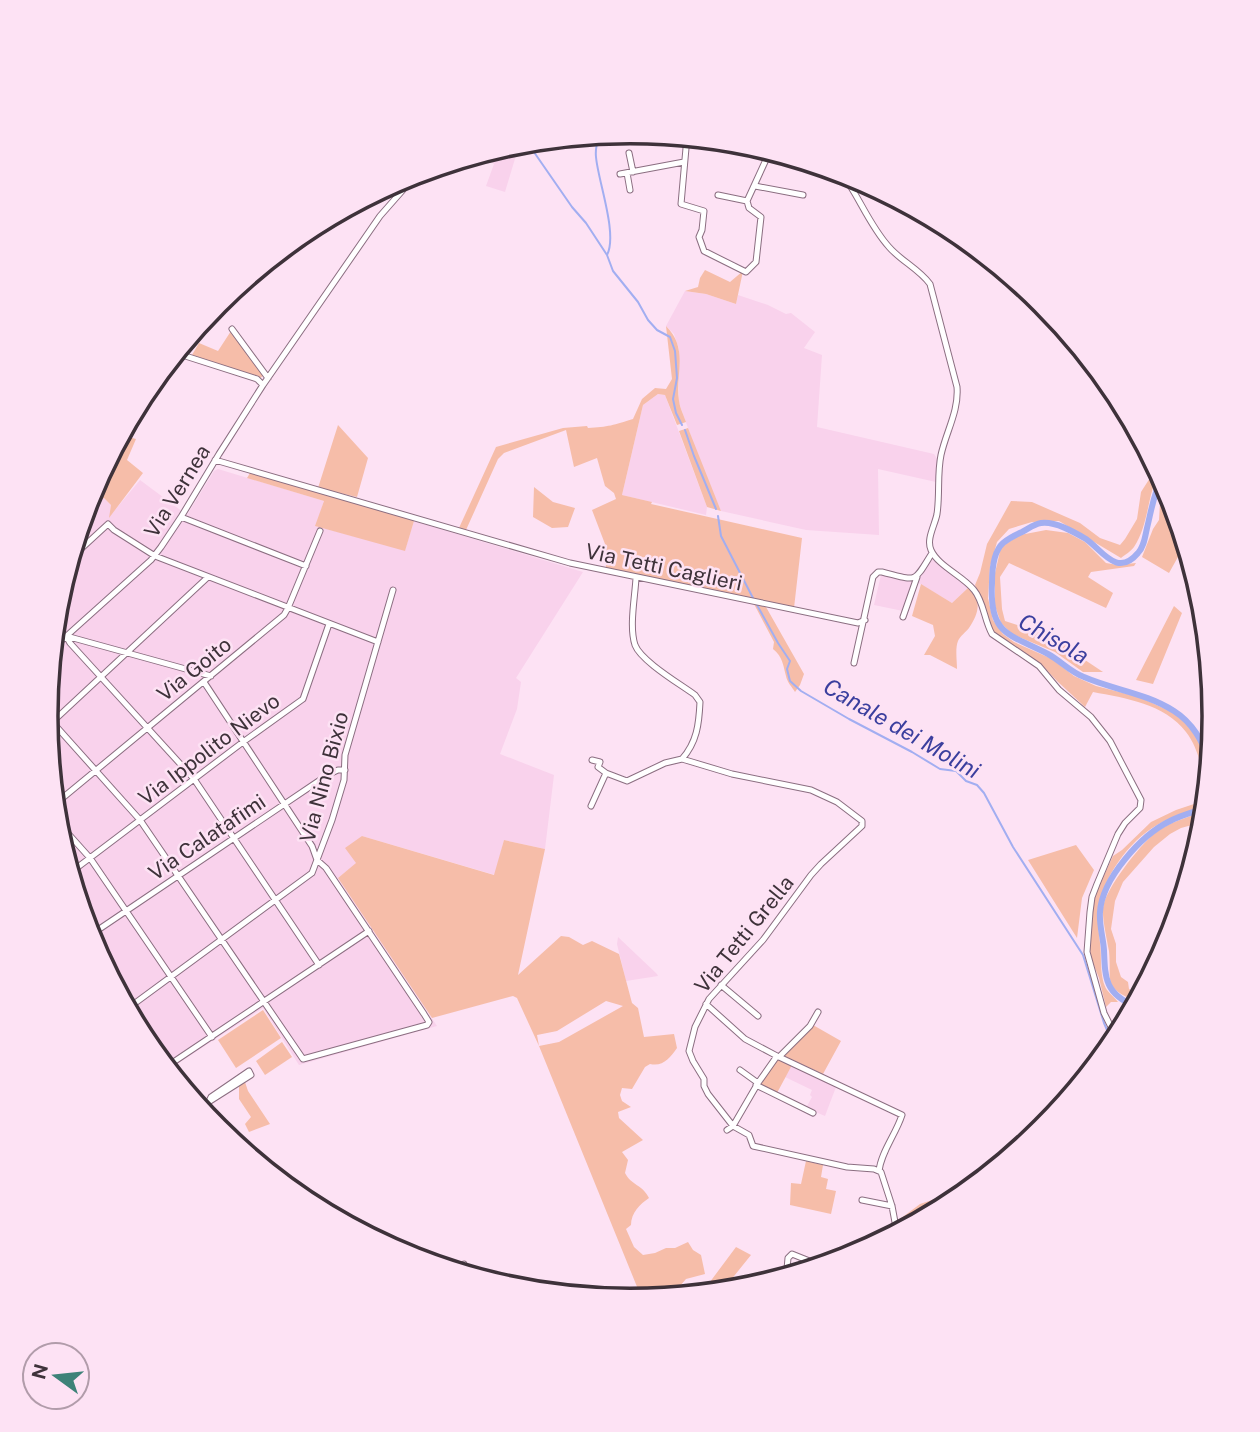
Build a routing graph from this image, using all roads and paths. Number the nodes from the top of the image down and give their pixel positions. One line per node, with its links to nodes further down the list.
1 (686, 147): 4 (street)
2 (629, 153): 5 (street)
3 (766, 160): 7 (street)
4 (684, 162): 5 (street); 13 (street)
5 (630, 172): 6 (street); 9 (street)
6 (620, 174)
7 (755, 186): 12 (street); 13 (street)
8 (851, 188): 22 (street)
9 (630, 190)
10 (402, 191): 16 (street, Via Vernea)
11 (718, 195): 13 (street)
12 (803, 195)
13 (747, 201)
14 (232, 330): 16 (street)
15 (186, 356): 17 (street)
16 (268, 379): 17 (street, Via Vernea)
17 (264, 385): 18 (street, Via Vernea)
18 (215, 460): 19 (street, Via Vernea); 27 (street, Via Tetti Caglieri)
19 (181, 517): 23 (street, Via Vernea); 24 (street)
20 (320, 531): 24 (street, Via Goito)
21 (84, 547): 23 (street)
22 (932, 553): 26 (street); 76 (street)
23 (155, 556): 25 (street); 33 (street, Via Vernea)
24 (306, 566): 29 (street, Via Goito)
25 (208, 577): 29 (street); 38 (street)
26 (917, 577): 30 (street); 31 (street)
27 (636, 578): 31 (street, Via Tetti Caglieri); 47 (street)
28 (393, 590): 36 (street, Via Nino Bixio)
29 (288, 608): 32 (street); 40 (street, Via Goito)
30 (903, 617)
31 (864, 620): 39 (street)
32 (329, 624): 36 (street); 46 (street, Via Ippolito Nievo)
33 (66, 636): 34 (street, Via Vernea); 35 (street); 37 (street)
34 (63, 638)
35 (78, 640): 37 (street); 38 (street)
36 (378, 642): 50 (street, Via Nino Bixio)
37 (74, 647): 41 (street)
38 (126, 654): 40 (street); 41 (street)
39 (854, 663)
40 (211, 676): 42 (street, Via Goito)
41 (101, 677): 43 (street); 44 (street)
42 (204, 682): 44 (street, Via Goito); 46 (street)
43 (58, 716)
44 (148, 728): 49 (street, Via Goito); 52 (street)
45 (58, 733): 49 (street)
46 (243, 742): 52 (street, Via Ippolito Nievo); 54 (street)
47 (682, 759): 51 (street); 70 (street, Via Tetti Grella)
48 (592, 760): 51 (street)
49 (96, 770): 53 (street, Via Goito); 56 (street)
50 (345, 770): 54 (street, Via Calatafimi); 60 (street, Via Nino Bixio)
51 (606, 773): 55 (street)
52 (194, 779): 56 (street, Via Ippolito Nievo); 58 (street)
53 (64, 797)
54 (285, 804): 58 (street, Via Calatafimi); 60 (street)
55 (591, 806)
56 (140, 820): 59 (street, Via Ippolito Nievo); 62 (street)
57 (71, 837): 59 (street)
58 (234, 838): 62 (street, Via Calatafimi); 63 (street)
59 (90, 858): 61 (street, Via Ippolito Nievo); 64 (street)
60 (317, 860): 63 (street, Via Nino Bixio); 66 (street)
61 (78, 867)
62 (177, 876): 64 (street, Via Calatafimi); 67 (street)
63 (275, 901): 67 (street, Via Nino Bixio); 68 (street)
64 (126, 910): 65 (street, Via Calatafimi); 69 (street)
65 (99, 929)
66 (369, 931): 68 (street); 71 (street)
67 (222, 941): 69 (street, Via Nino Bixio); 71 (street)
68 (319, 965): 71 (street)
69 (171, 977): 72 (street, Via Nino Bixio); 77 (street)
70 (721, 985): 73 (street, Via Tetti Grella); 75 (street)
71 (264, 1002): 77 (street)
72 (135, 1003)
73 (706, 1004): 78 (street); 84 (street, Via Tetti Grella)
74 (818, 1012): 78 (street)
75 (758, 1016)
76 (1111, 1027)
77 (212, 1037): 79 (street)
78 (778, 1056): 81 (street); 85 (street)
79 (174, 1062)
80 (740, 1070): 81 (street)
81 (757, 1084): 83 (street); 84 (street)
82 (209, 1101): 82 (street)
83 (813, 1113)
84 (730, 1128): 85 (street, Via Tetti Grella)
85 (879, 1171): 87 (street)
86 (862, 1200): 87 (street)
87 (892, 1206): 88 (street)
88 (895, 1223)
89 (807, 1260): 90 (street)
90 (787, 1266)

